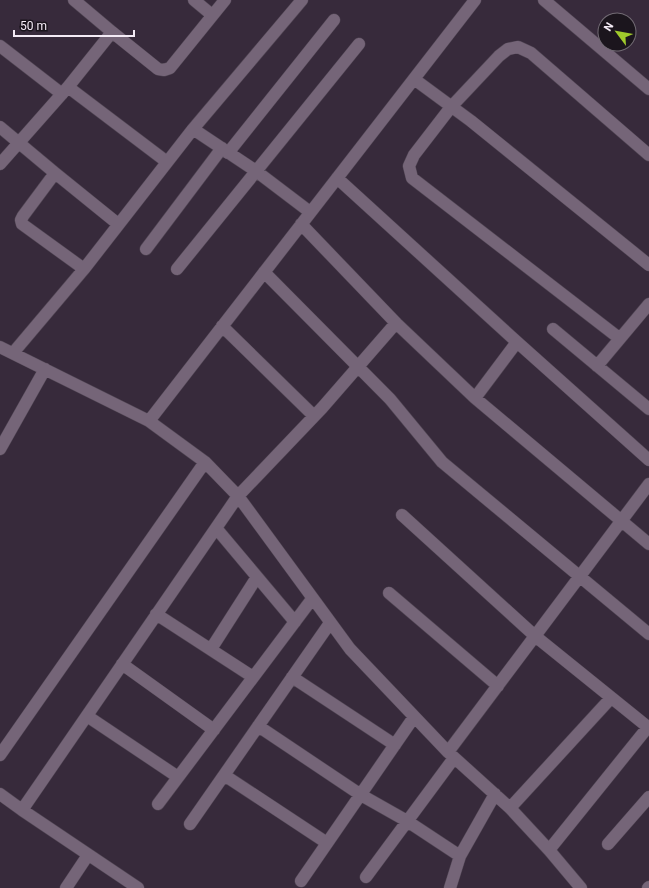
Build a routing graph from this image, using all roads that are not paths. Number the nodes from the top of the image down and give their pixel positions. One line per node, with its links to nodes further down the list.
1 (74, 0): 9 (street)
2 (194, 0): 7 (street)
3 (225, 0): 7 (street)
4 (302, 0): 17 (street)
5 (475, 0): 12 (street)
6 (544, 0): 13 (street)
7 (212, 16): 9 (street)
8 (334, 20): 19 (street)
9 (112, 32): 14 (street)
10 (359, 44): 23 (street)
11 (0, 46): 14 (street)
12 (414, 79): 15 (street); 25 (street)
13 (649, 89)
14 (65, 91): 18 (street); 21 (street)
15 (451, 107): 20 (street); 30 (street); 38 (street)
16 (0, 127): 18 (street)
17 (193, 128): 19 (street); 21 (street)
18 (19, 143): 22 (street); 24 (street)
19 (225, 151): 23 (street); 29 (street)
20 (649, 155)
21 (167, 162): 27 (street)
22 (0, 164)
23 (256, 172): 26 (street); 32 (street)
24 (55, 173): 27 (street); 31 (street)
25 (337, 178): 26 (street); 39 (street)
26 (310, 212): 28 (street)
27 (118, 224): 31 (street)
28 (301, 224): 33 (street); 35 (street)
29 (146, 250)
30 (649, 265)
31 (84, 268): 41 (street)
32 (177, 269)
33 (264, 272): 36 (street); 43 (street)
34 (649, 304): 38 (street)
35 (396, 323): 43 (street); 45 (street)
36 (222, 326): 47 (street); 48 (street)
37 (553, 329): 42 (street)
38 (619, 338): 42 (street)
39 (517, 342): 45 (street); 50 (street)
40 (0, 347): 41 (street)
41 (13, 353): 44 (street)
42 (597, 366): 46 (street)
43 (358, 367): 47 (street); 58 (street)
44 (45, 369): 48 (street); 49 (street)
45 (474, 398): 55 (street)
46 (649, 409)
47 (314, 416): 53 (street)
48 (149, 421): 51 (street)
49 (0, 449)
50 (649, 460)
51 (205, 462): 53 (street); 80 (street)
52 (649, 484): 55 (street)
53 (238, 496): 56 (street); 61 (street)
54 (402, 515): 66 (street)
55 (621, 521): 57 (street); 58 (street)
56 (216, 528): 59 (street); 62 (street)
57 (649, 544)
58 (580, 576): 65 (street); 66 (street)
59 (257, 577): 63 (street); 67 (street)
60 (389, 593): 71 (street)
61 (312, 599): 63 (street); 64 (street)
62 (156, 614): 67 (street); 68 (street)
63 (295, 622): 69 (street)
64 (330, 623): 70 (street); 74 (street)
65 (649, 634)
66 (535, 636): 71 (street); 72 (street)
67 (211, 650): 69 (street)
68 (122, 664): 73 (street); 77 (street)
69 (253, 677): 77 (street)
70 (292, 677): 75 (street); 78 (street)
71 (498, 686): 79 (street)
72 (611, 698): 76 (street); 88 (street)
73 (87, 716): 82 (street); 89 (street)
74 (414, 716): 78 (street); 79 (street)
75 (258, 726): 81 (street); 84 (street)
76 (648, 727): 94 (street)
77 (214, 730): 82 (street)
78 (395, 746): 84 (street)
79 (451, 755): 83 (street); 90 (street)
80 (0, 756)
81 (224, 775): 91 (street); 92 (street)
82 (178, 777): 87 (street)
83 (495, 794): 88 (street); 96 (street)
84 (361, 795): 90 (street); 92 (street)
85 (1, 796): 89 (street)
86 (649, 797): 93 (street)
87 (158, 804)
88 (510, 808): 94 (street)
89 (22, 810): 95 (street)
90 (408, 821): 96 (street); 97 (street)
91 (190, 824)
92 (327, 843): 98 (street)
93 (608, 844)
94 (549, 850): 102 (street)
95 (88, 854): 99 (street); 100 (street)
96 (460, 856): 101 (street)
97 (366, 877)
98 (301, 881)
99 (66, 888)
100 (138, 888)
101 (450, 888)
102 (581, 888)

